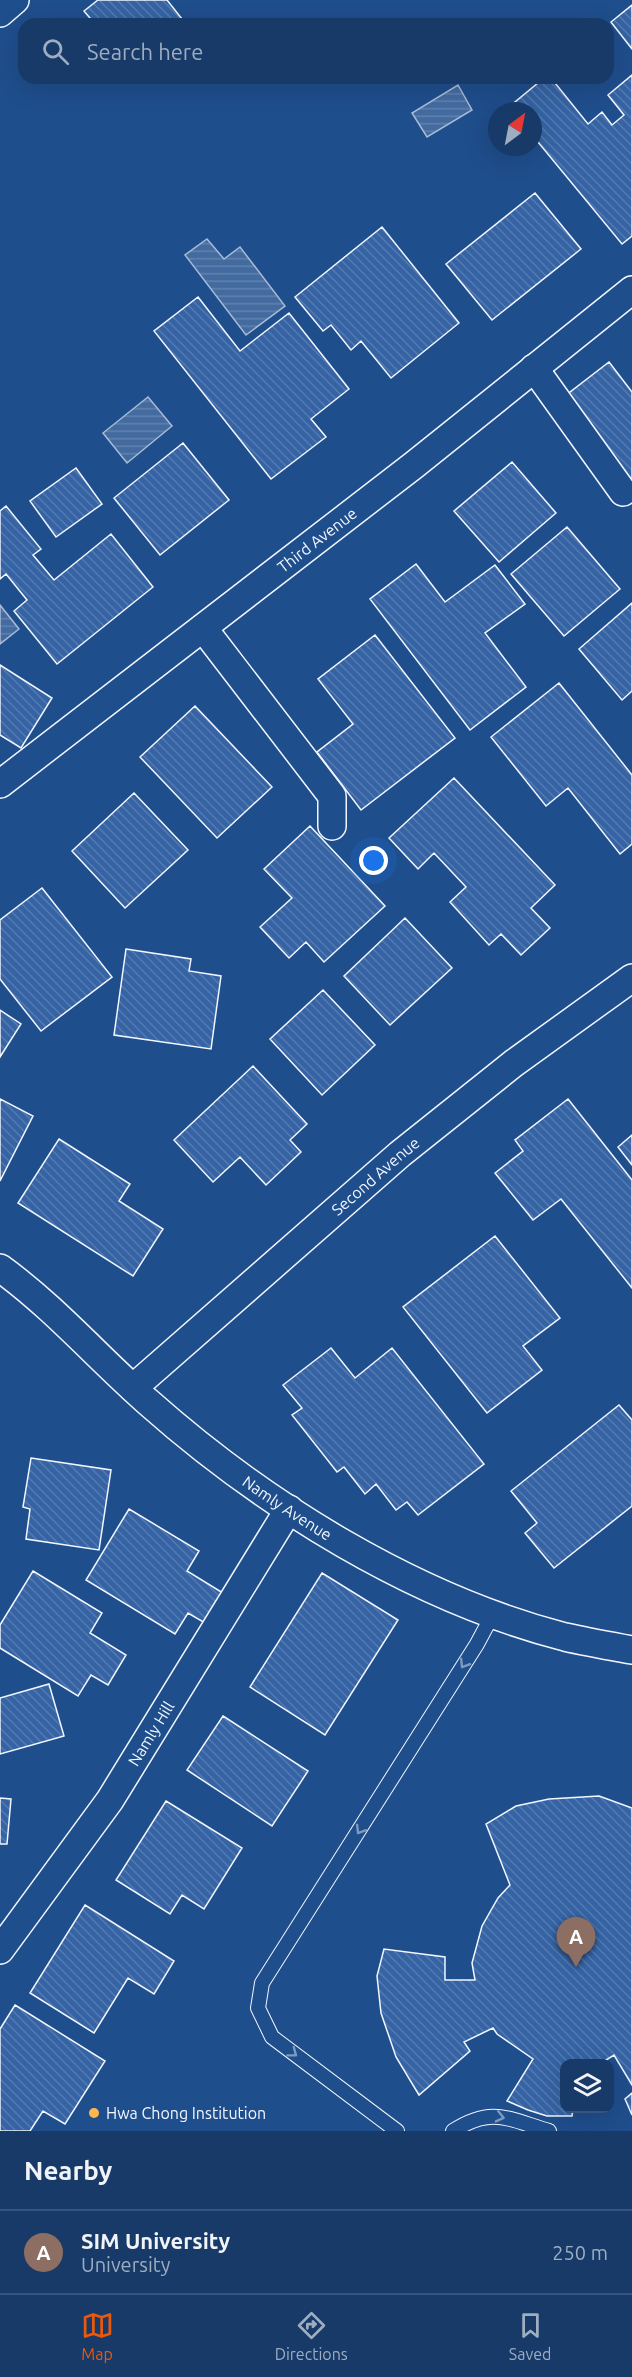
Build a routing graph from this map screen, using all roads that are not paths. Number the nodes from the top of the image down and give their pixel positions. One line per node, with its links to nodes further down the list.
1 (15, 0): 2 (street)
2 (0, 13)
3 (632, 290): 4 (street, Third Avenue)
4 (534, 368): 5 (street); 6 (street, Third Avenue)
5 (623, 492)
6 (203, 628): 7 (street, Third Avenue); 8 (street)
7 (0, 784)
8 (332, 826)
9 (632, 978): 11 (street, Second Avenue)
10 (0, 1268): 11 (street, Namly Avenue)
11 (133, 1388): 12 (street, Namly Avenue)
12 (289, 1509): 13 (street, Namly Avenue); 15 (street, Namly Hill)
13 (493, 1614): 14 (street, Namly Avenue); 16 (lane, one-way to 16)
14 (632, 1650)
15 (0, 1950)
16 (397, 2131)
17 (453, 2131): 18 (lane, one-way to 18)
18 (549, 2131)

